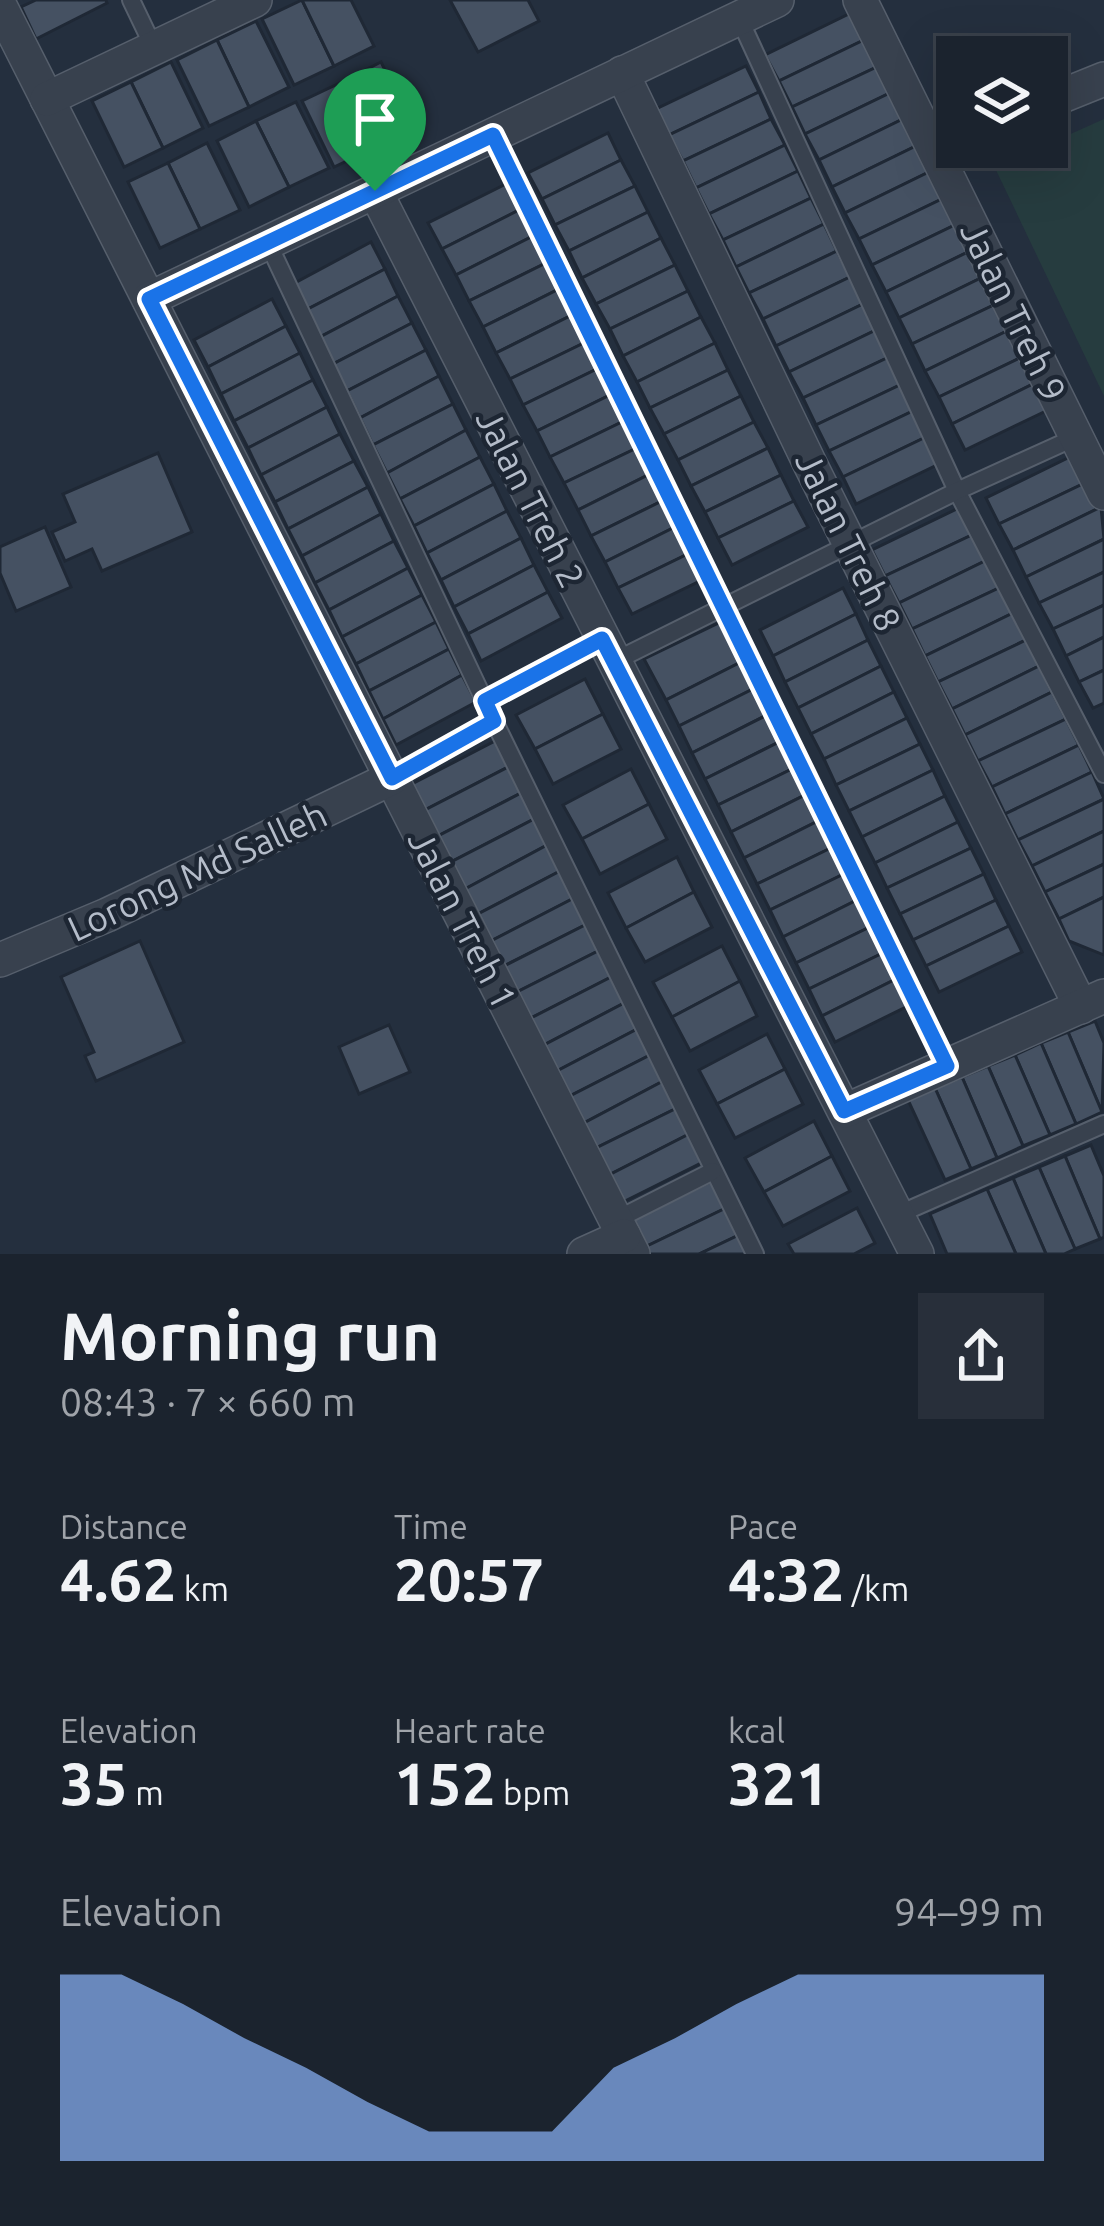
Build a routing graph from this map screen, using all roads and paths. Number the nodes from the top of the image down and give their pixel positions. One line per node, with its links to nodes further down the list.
1 (130, 0): 7 (lane)
2 (255, 0): 7 (street)
3 (777, 0): 6 (street)
4 (860, 0): 12 (street, Jalan Treh 9)
5 (0, 6): 11 (street, Jalan Treh 1)
6 (739, 18): 8 (street); 19 (lane)
7 (154, 48): 11 (street)
8 (622, 74): 13 (street); 21 (street, Jalan Treh 8)
9 (1104, 79): 10 (street)
10 (1068, 94)
11 (47, 99): 17 (street, Jalan Treh 1)
12 (936, 130)
13 (493, 135): 15 (street); 22 (lane)
14 (955, 168): 18 (street, Jalan Treh 9)
15 (375, 191): 16 (street); 23 (street, Jalan Treh 2)
16 (268, 243): 17 (street); 24 (lane)
17 (149, 299): 27 (street, Jalan Treh 1)
18 (1076, 437): 19 (lane); 20 (street, Jalan Treh 9)
19 (957, 491): 21 (lane); 26 (lane)
20 (1104, 493)
21 (851, 546): 22 (lane); 29 (street, Jalan Treh 8)
22 (724, 609): 23 (lane); 30 (lane)
23 (608, 650): 24 (lane); 31 (street, Jalan Treh 2)
24 (485, 701): 25 (lane)
25 (494, 721): 27 (lane); 33 (lane)
26 (1104, 773)
27 (392, 778): 28 (street, Lorong Md Salleh); 35 (street, Jalan Treh 1)
28 (0, 960)
29 (1092, 1002): 30 (street)
30 (947, 1066): 31 (street)
31 (844, 1111): 34 (street, Jalan Treh 2)
32 (1104, 1124): 34 (lane)
33 (713, 1171): 35 (lane); 37 (lane)
34 (897, 1215): 38 (street, Jalan Treh 2)
35 (624, 1237): 36 (street)
36 (584, 1254)
37 (755, 1254)
38 (916, 1254)

